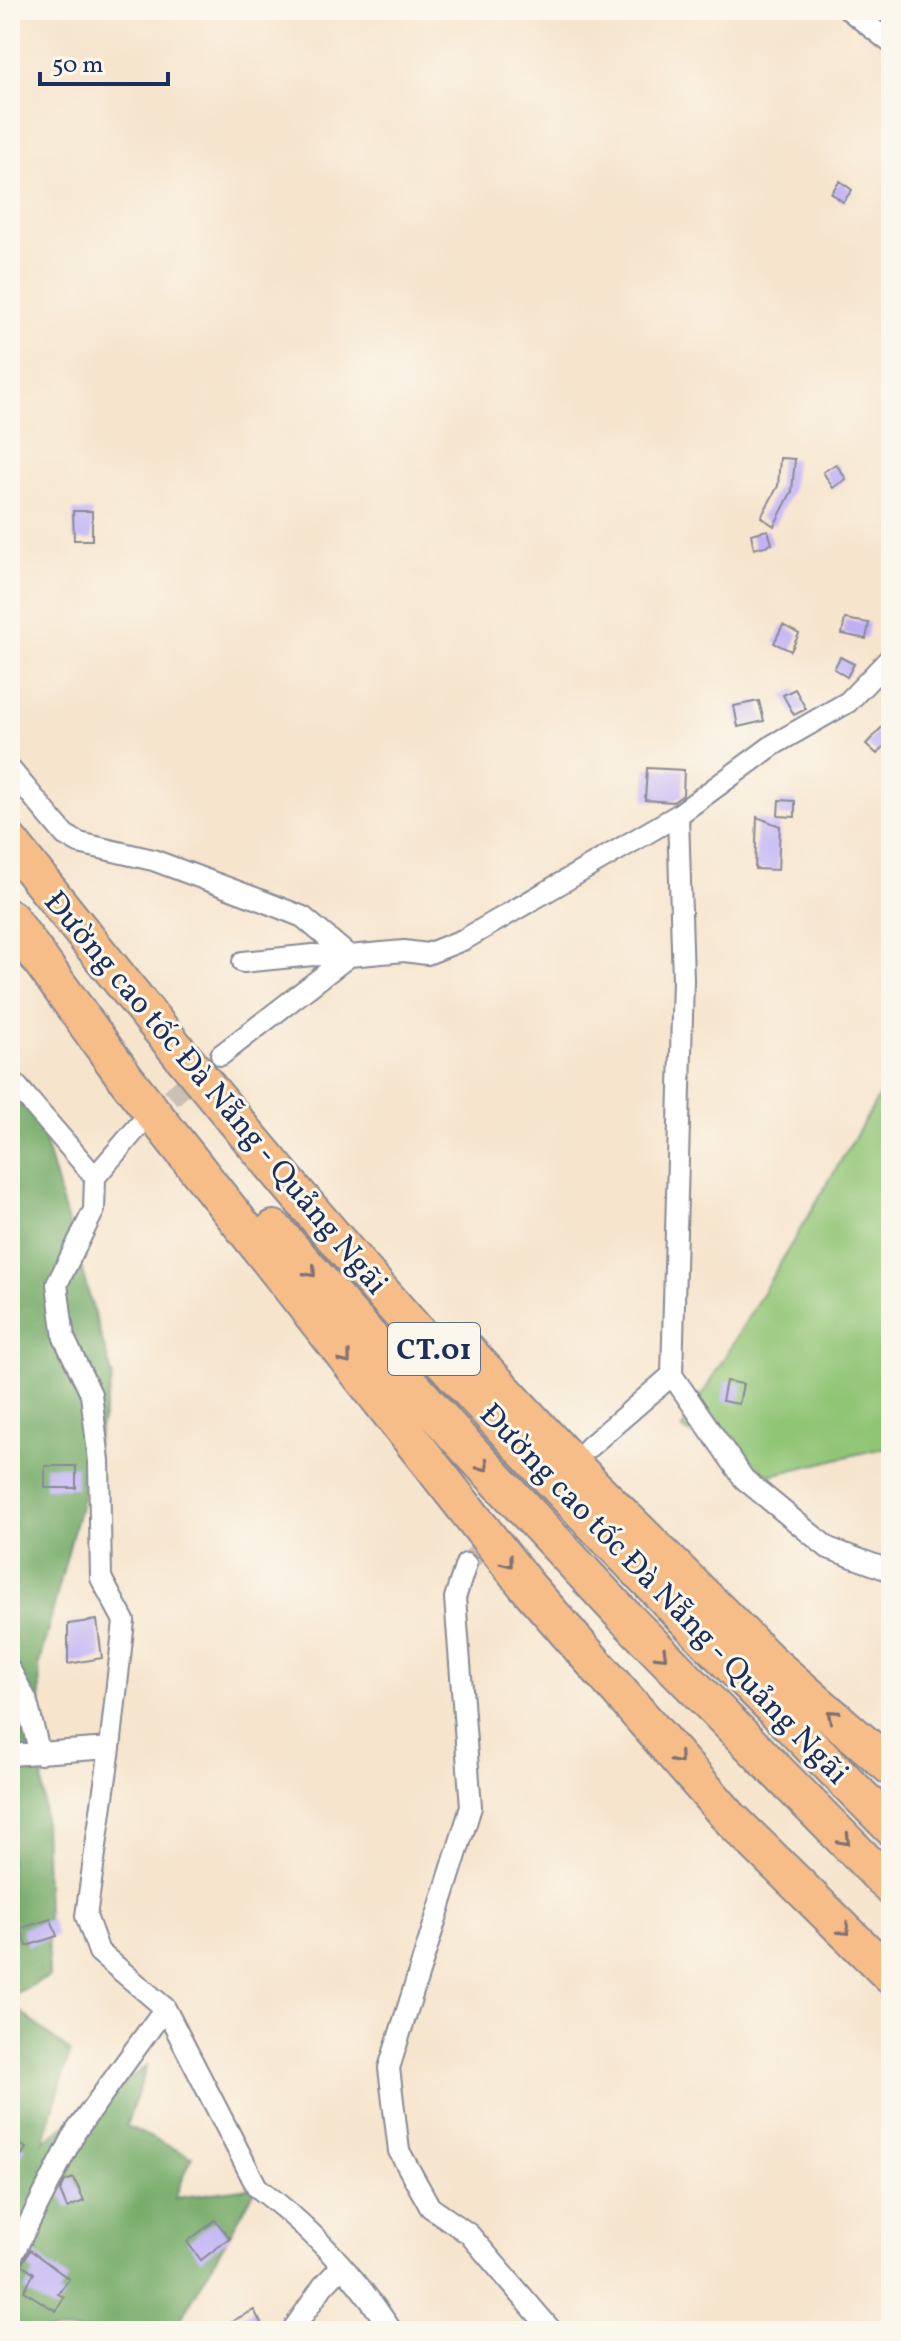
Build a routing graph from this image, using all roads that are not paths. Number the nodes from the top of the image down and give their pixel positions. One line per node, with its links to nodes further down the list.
1 (849, 10): 2 (street)
2 (891, 43)
3 (891, 657): 5 (street)
4 (10, 769): 9 (street)
5 (678, 815): 9 (street); 16 (street)
6 (10, 842): 11 (highway, Đường cao tốc Đà Nẵng - Quảng Ngãi / CT.01)
7 (10, 911): 26 (highway, Đường cao tốc Đà Nẵng - Quảng Ngãi / CT.01, one-way to 26)
8 (10, 918): 27 (highway, one-way to 27)
9 (349, 956): 10 (street); 12 (street)
10 (243, 962)
11 (162, 1035): 24 (highway, one-way to 11); 25 (highway, Đường cao tốc Đà Nẵng - Quảng Ngãi / CT.01)
12 (221, 1055)
13 (10, 1078): 15 (street)
14 (143, 1121): 15 (street)
15 (95, 1177): 21 (street)
16 (672, 1375): 17 (street); 19 (street)
17 (589, 1447)
18 (466, 1564): 33 (street)
19 (891, 1571)
20 (10, 1670): 22 (street)
21 (110, 1748): 22 (street); 28 (street)
22 (40, 1754): 23 (street)
23 (10, 1755)
24 (891, 1767)
25 (891, 1827)
26 (891, 1887)
27 (891, 1976)
28 (165, 2008): 29 (street); 30 (street)
29 (10, 2260)
30 (342, 2266): 31 (street); 32 (street)
31 (292, 2331)
32 (392, 2331)
33 (552, 2331)

